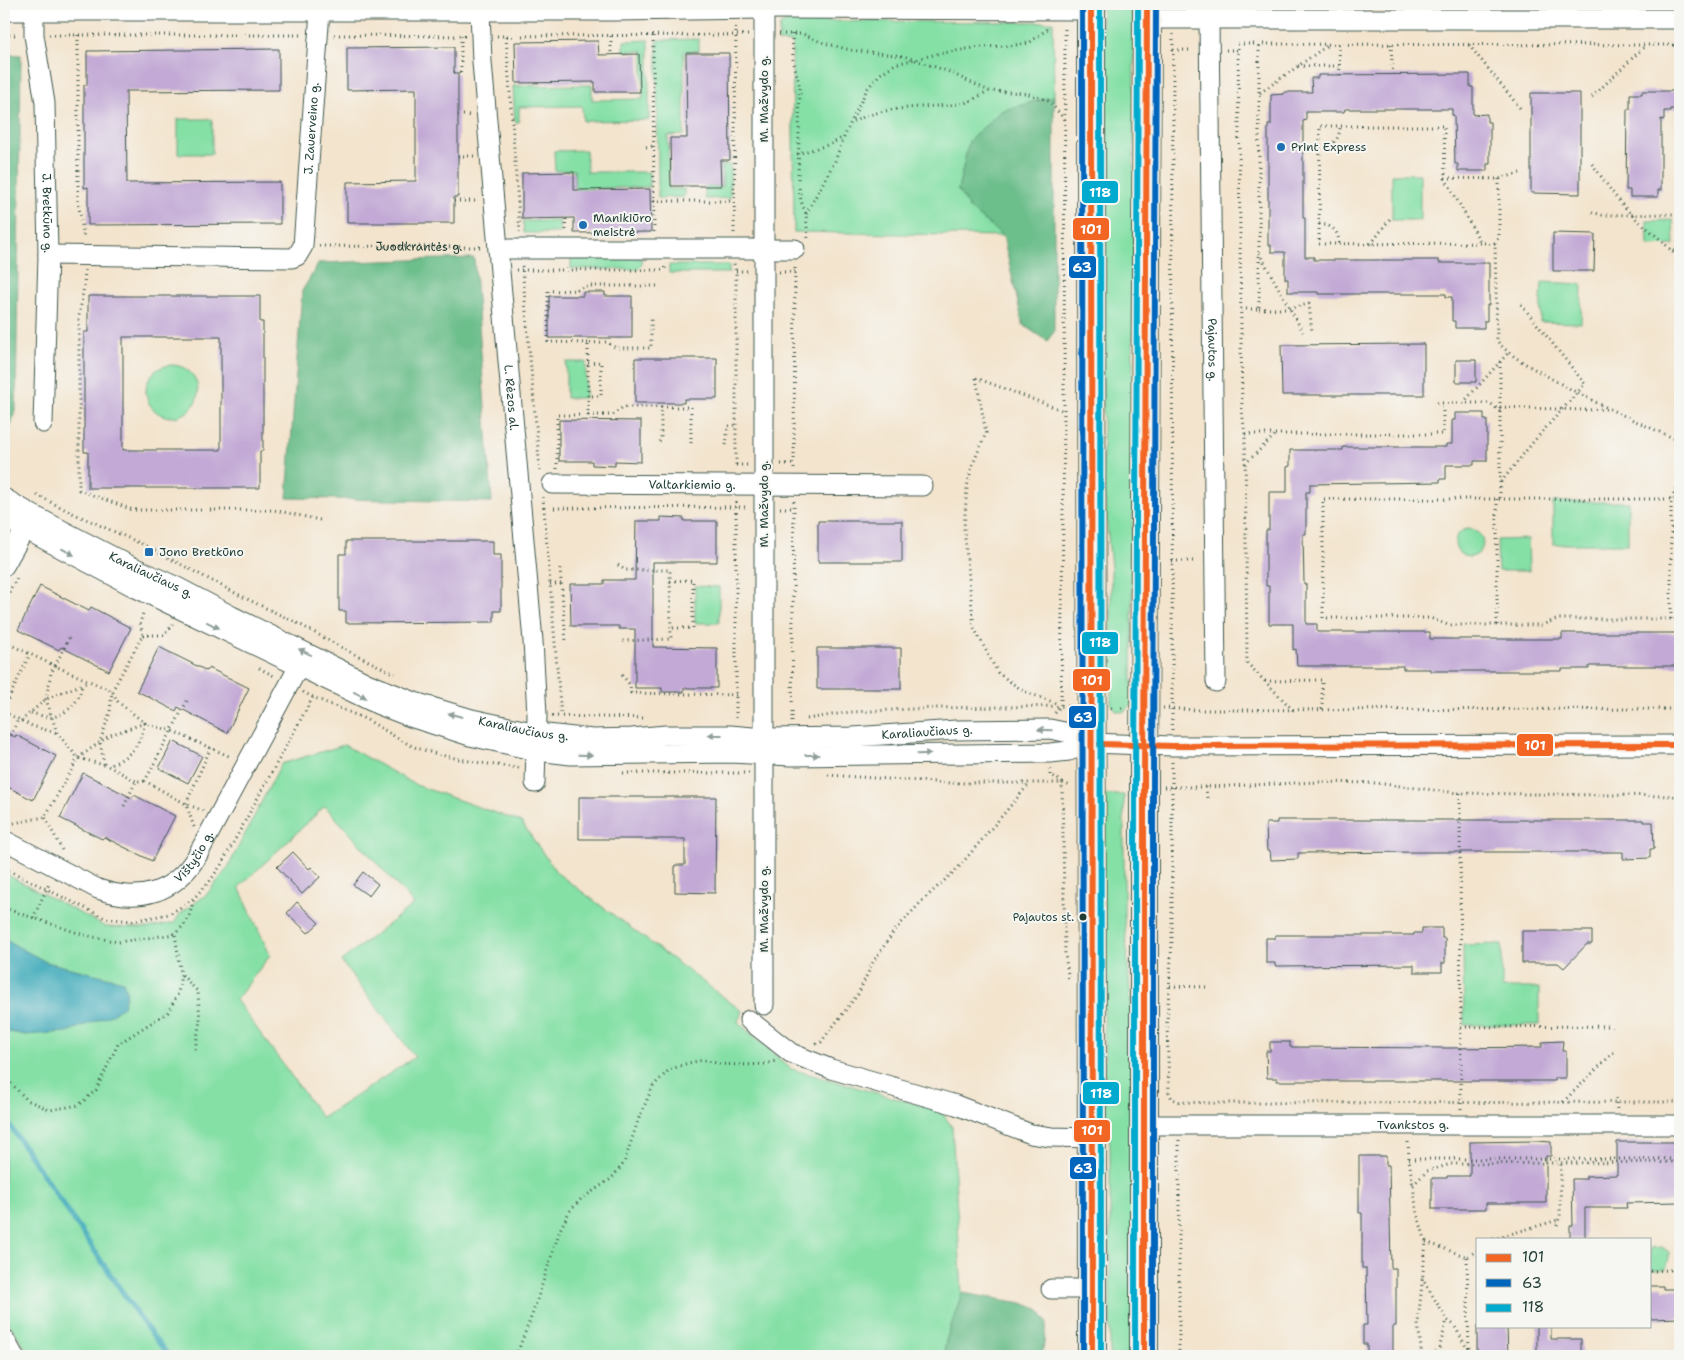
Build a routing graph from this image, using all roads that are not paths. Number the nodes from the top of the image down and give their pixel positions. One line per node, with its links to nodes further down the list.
1 (34, 7): 3 (street); 5 (street); 13 (street, J. Bretkūno g.)
2 (764, 7): 4 (street); 6 (street); 10 (street, M. Mažvydo g.)
3 (4, 10)
4 (1078, 10): 26 (main road)
5 (320, 11): 6 (street); 13 (street, J. Zauerveino g.)
6 (480, 11): 12 (street, L. Rėzos al.)
7 (1155, 14): 8 (street); 27 (main road)
8 (1209, 19): 9 (street); 23 (street, Pajautos g.)
9 (1680, 19)
10 (764, 249): 11 (street); 12 (street); 16 (street, M. Mažvydo g.)
11 (795, 249)
12 (498, 250): 24 (street, L. Rėzos al.)
13 (48, 255): 14 (street, J. Bretkūno g.)
14 (43, 423)
15 (555, 484): 16 (street, Valtarkiemio g.)
16 (764, 485): 17 (street, Valtarkiemio g.); 25 (street, M. Mažvydo g.)
17 (923, 486)
18 (4, 498): 20 (street, Karaliaučiaus g.)
19 (4, 518): 20 (street, Karaliaučiaus g.)
20 (29, 522): 21 (street); 22 (street, Karaliaučiaus g., one-way to 22); 24 (street, Karaliaučiaus g., one-way to 20)
21 (4, 566)
22 (299, 666): 24 (street, Karaliaučiaus g., one-way to 24); 30 (street, Vištyčio g.)
23 (1216, 682)
24 (537, 733): 25 (street, Karaliaučiaus g.); 29 (street, L. Rėzos al.)
25 (764, 738): 26 (street, Karaliaučiaus g., one-way to 26); 26 (street, Karaliaučiaus g., one-way to 25); 31 (street, M. Mažvydo g.)
26 (1091, 743): 27 (street, Karaliaučiaus g.); 35 (main road)
27 (1144, 745): 28 (street, Karaliaučiaus g.); 33 (main road)
28 (1680, 745)
29 (535, 783)
30 (6, 829)
31 (764, 1005)
32 (749, 1020): 35 (street)
33 (1145, 1124): 34 (street, Tvankstos g.); 41 (main road)
34 (1680, 1124)
35 (1092, 1138): 37 (main road)
36 (1051, 1289): 37 (street)
37 (1092, 1289): 40 (main road)
38 (4, 1338): 39 (street)
39 (14, 1356)
40 (1092, 1356)
41 (1144, 1356)

